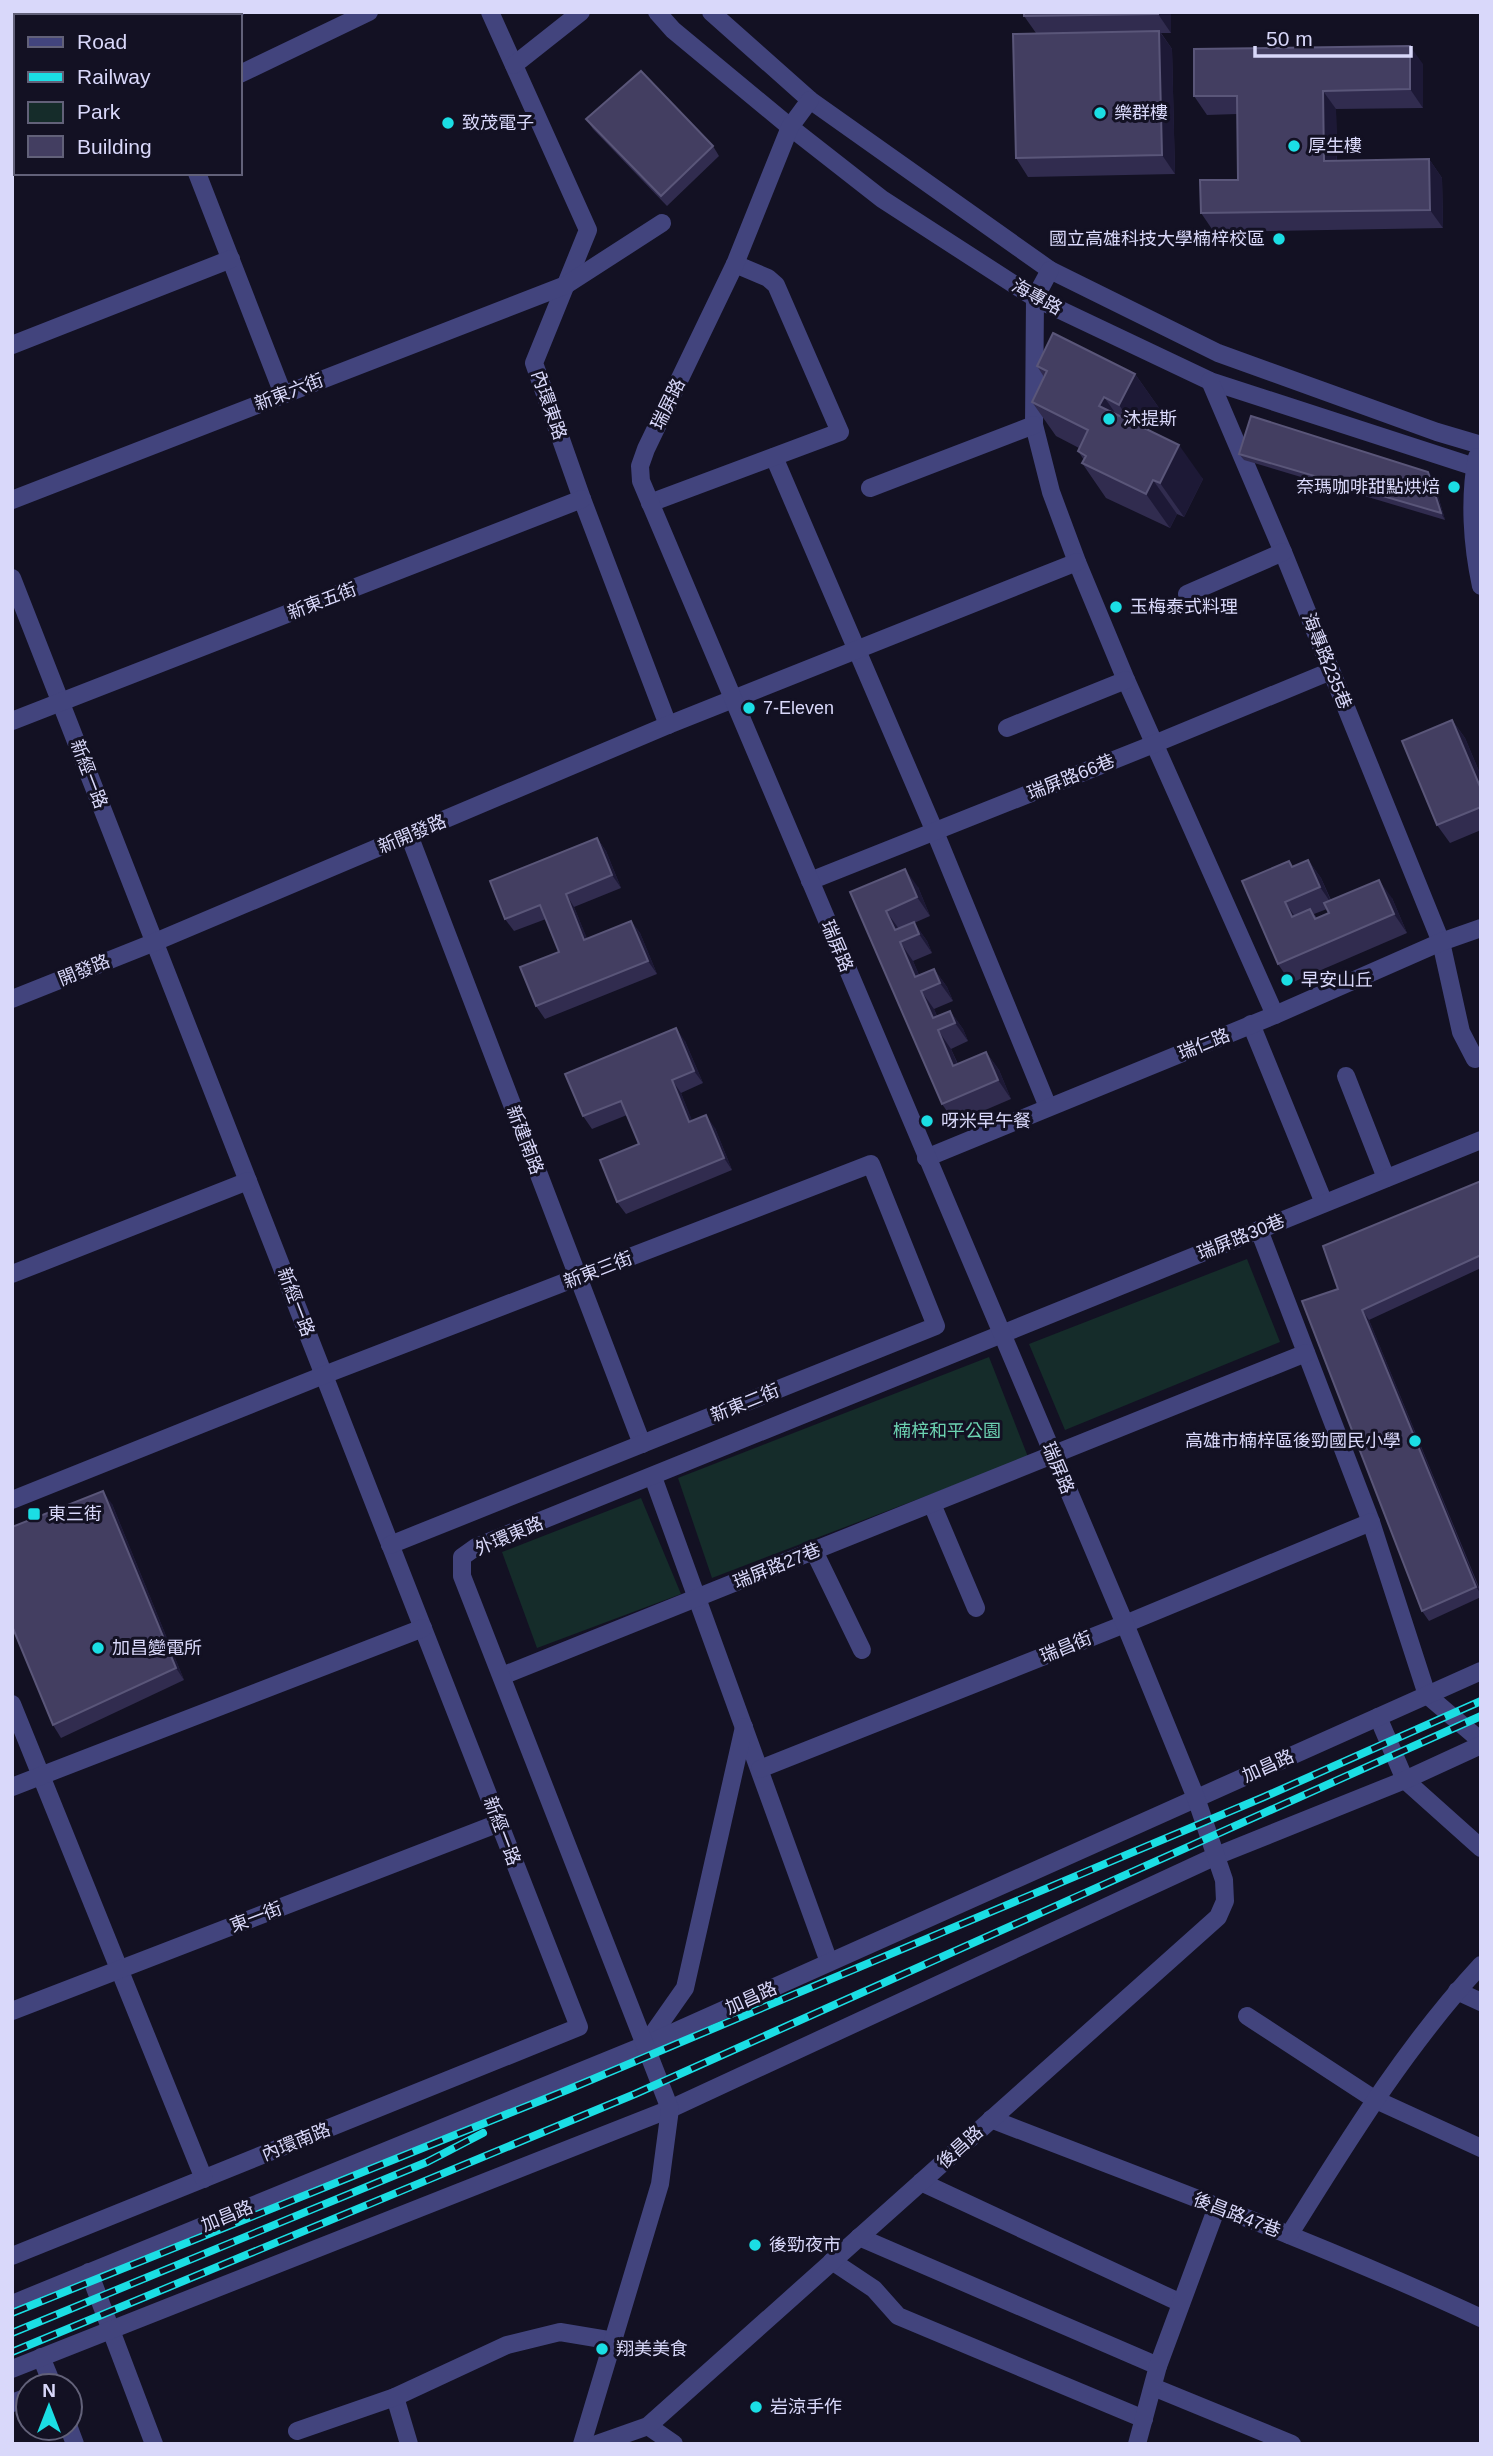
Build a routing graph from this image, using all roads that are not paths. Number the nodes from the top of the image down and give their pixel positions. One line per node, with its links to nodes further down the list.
1 (369, 12): 7 (street)
2 (490, 12): 6 (street, 內環東路)
3 (582, 12): 6 (street)
4 (657, 12): 9 (street, 海專路)
5 (711, 12): 8 (street, 海專路)
6 (514, 65): 15 (street, 內環東路)
7 (242, 73)
8 (810, 100): 9 (street, 瑞屏路); 14 (street, 海專路)
9 (790, 127): 13 (street, 瑞屏路); 16 (street, 海專路)
10 (198, 175): 12 (street)
11 (662, 223): 15 (street, 新東六街)
12 (230, 259): 17 (street); 19 (street)
13 (735, 264): 22 (street); 27 (street, 瑞屏路)
14 (1051, 270): 16 (street); 21 (street, 海專路)
15 (566, 285): 19 (street, 新東六街); 25 (street, 內環東路)
16 (1035, 298): 18 (street, 海專路); 20 (street)
17 (12, 345)
18 (1210, 381): 23 (street, 海專路); 28 (street, 海專路235巷)
19 (283, 394): 26 (street, 新東六街)
20 (1034, 425): 24 (street); 29 (street)
21 (1480, 445): 23 (street)
22 (774, 457): 27 (street); 33 (street)
23 (1478, 468): 31 (street)
24 (870, 488)
25 (582, 499): 37 (street, 新東五街); 39 (street, 內環東路)
26 (12, 500)
27 (650, 503): 36 (street, 瑞屏路)
28 (1283, 552): 32 (street); 34 (street, 海專路235巷)
29 (1077, 562): 33 (street, 新開發路); 35 (street)
30 (12, 578): 37 (street, 新經一路)
31 (1481, 586)
32 (1187, 594)
33 (856, 650): 36 (street, 新開發路); 42 (street)
34 (1331, 671): 41 (street, 瑞屏路66巷); 47 (street, 海專路235巷)
35 (1126, 680): 40 (street); 41 (street)
36 (733, 699): 39 (street, 新開發路); 44 (street, 瑞屏路)
37 (61, 702): 38 (street, 新東五街); 46 (street, 新經一路)
38 (12, 721)
39 (668, 725): 43 (street, 新開發路)
40 (1007, 728)
41 (1154, 744): 42 (street, 瑞屏路66巷); 49 (street)
42 (934, 831): 44 (street, 瑞屏路66巷); 53 (street)
43 (409, 835): 46 (street, 新開發路); 62 (street, 新建南路)
44 (810, 881): 55 (street, 瑞屏路)
45 (1481, 928): 47 (street, 瑞仁路)
46 (155, 942): 48 (street, 開發路); 58 (street, 新經一路)
47 (1441, 942): 49 (street, 瑞仁路); 51 (street, 海專路235巷)
48 (12, 999)
49 (1275, 1015): 50 (street, 瑞仁路)
50 (1251, 1024): 53 (street, 瑞仁路); 59 (street)
51 (1475, 1059)
52 (1346, 1076): 57 (street)
53 (1048, 1107): 55 (street, 瑞仁路)
54 (1481, 1140): 57 (street, 瑞屏路30巷)
55 (926, 1158): 63 (street, 瑞屏路)
56 (871, 1164): 62 (street, 新東三街); 66 (street, 新東二街)
57 (1386, 1178): 59 (street, 瑞屏路30巷)
58 (248, 1181): 61 (street); 65 (street, 新經一路)
59 (1324, 1203): 60 (street, 瑞屏路30巷)
60 (1259, 1230): 63 (street, 瑞屏路30巷); 64 (street)
61 (12, 1274)
62 (578, 1277): 65 (street, 新東三街); 66 (street, 新建南路)
63 (1001, 1335): 67 (street, 瑞屏路); 68 (street, 外環東路)
64 (1306, 1353): 67 (street, 瑞屏路27巷); 71 (street)
65 (324, 1375): 69 (street); 72 (street, 新經一路)
66 (642, 1444): 72 (street, 新東二街)
67 (1052, 1456): 70 (street, 瑞屏路27巷); 76 (street, 瑞屏路)
68 (653, 1477): 74 (street); 80 (street, 外環東路)
69 (12, 1500)
70 (932, 1504): 73 (street, 瑞屏路27巷); 75 (street)
71 (1371, 1522): 76 (street, 瑞昌街); 81 (street)
72 (390, 1545): 77 (street, 新經一路)
73 (814, 1551): 74 (street, 瑞屏路27巷); 78 (street)
74 (697, 1597): 80 (street, 瑞屏路27巷); 84 (street)
75 (976, 1608)
76 (1125, 1624): 86 (street, 瑞昌街); 90 (street, 瑞屏路)
77 (423, 1628): 87 (street); 91 (street, 新經一路)
78 (862, 1650)
79 (1481, 1671): 81 (street, 加昌路)
80 (502, 1676): 102 (street, 外環東路)
81 (1427, 1695): 83 (street, 加昌路); 85 (street)
82 (12, 1704): 87 (street)
83 (1378, 1717): 88 (street); 90 (street, 加昌路)
84 (744, 1727): 86 (street); 102 (street)
85 (1481, 1743): 88 (street)
86 (760, 1769): 94 (street)
87 (41, 1776): 89 (street); 96 (street)
88 (1405, 1780): 92 (street); 93 (street)
89 (12, 1787)
90 (1196, 1798): 93 (street, 後昌路); 94 (street, 加昌路)
91 (499, 1823): 96 (street, 東一街); 101 (street, 新經一路)
92 (1481, 1848)
93 (1216, 1856): 104 (street); 105 (street, 後昌路)
94 (830, 1962): 102 (street, 加昌路)
95 (1481, 1965): 97 (street)
96 (120, 1970): 99 (street, 東一街); 107 (street)
97 (1457, 1991): 98 (street); 103 (street)
98 (1481, 2003)
99 (12, 2011)
100 (1247, 2016): 103 (street)
101 (579, 2027): 107 (street, 內環南路)
102 (645, 2045): 104 (street, 外環東路); 114 (street, 加昌路)
103 (1374, 2099): 106 (street); 110 (street)
104 (670, 2109): 118 (street); 119 (street)
105 (991, 2119): 108 (street, 後昌路); 109 (street, 後昌路47巷)
106 (1481, 2148)
107 (204, 2179): 112 (street, 內環南路)
108 (921, 2182): 111 (street, 後昌路); 115 (street)
109 (1217, 2207): 110 (street, 後昌路47巷); 115 (street)
110 (1289, 2235): 117 (street, 後昌路47巷)
111 (859, 2237): 113 (street, 後昌路); 121 (street)
112 (12, 2256)
113 (832, 2261): 126 (street); 127 (street, 後昌路)
114 (89, 2272): 116 (street, 加昌路); 118 (street)
115 (1181, 2303): 121 (street)
116 (12, 2304)
117 (1481, 2318)
118 (111, 2328): 120 (street); 129 (street)
119 (614, 2341): 125 (street); 131 (street)
120 (41, 2357): 122 (street); 123 (street)
121 (1158, 2366): 124 (street)
122 (12, 2369)
123 (47, 2372)
124 (1153, 2387): 126 (street); 135 (street)
125 (395, 2397): 128 (street); 130 (street)
126 (1144, 2419): 134 (street)
127 (648, 2426): 132 (street, 後昌路); 133 (street)
128 (298, 2431)
129 (153, 2444)
130 (409, 2444)
131 (582, 2444)
132 (597, 2444)
133 (674, 2444)
134 (1137, 2444)
135 (1292, 2444)

